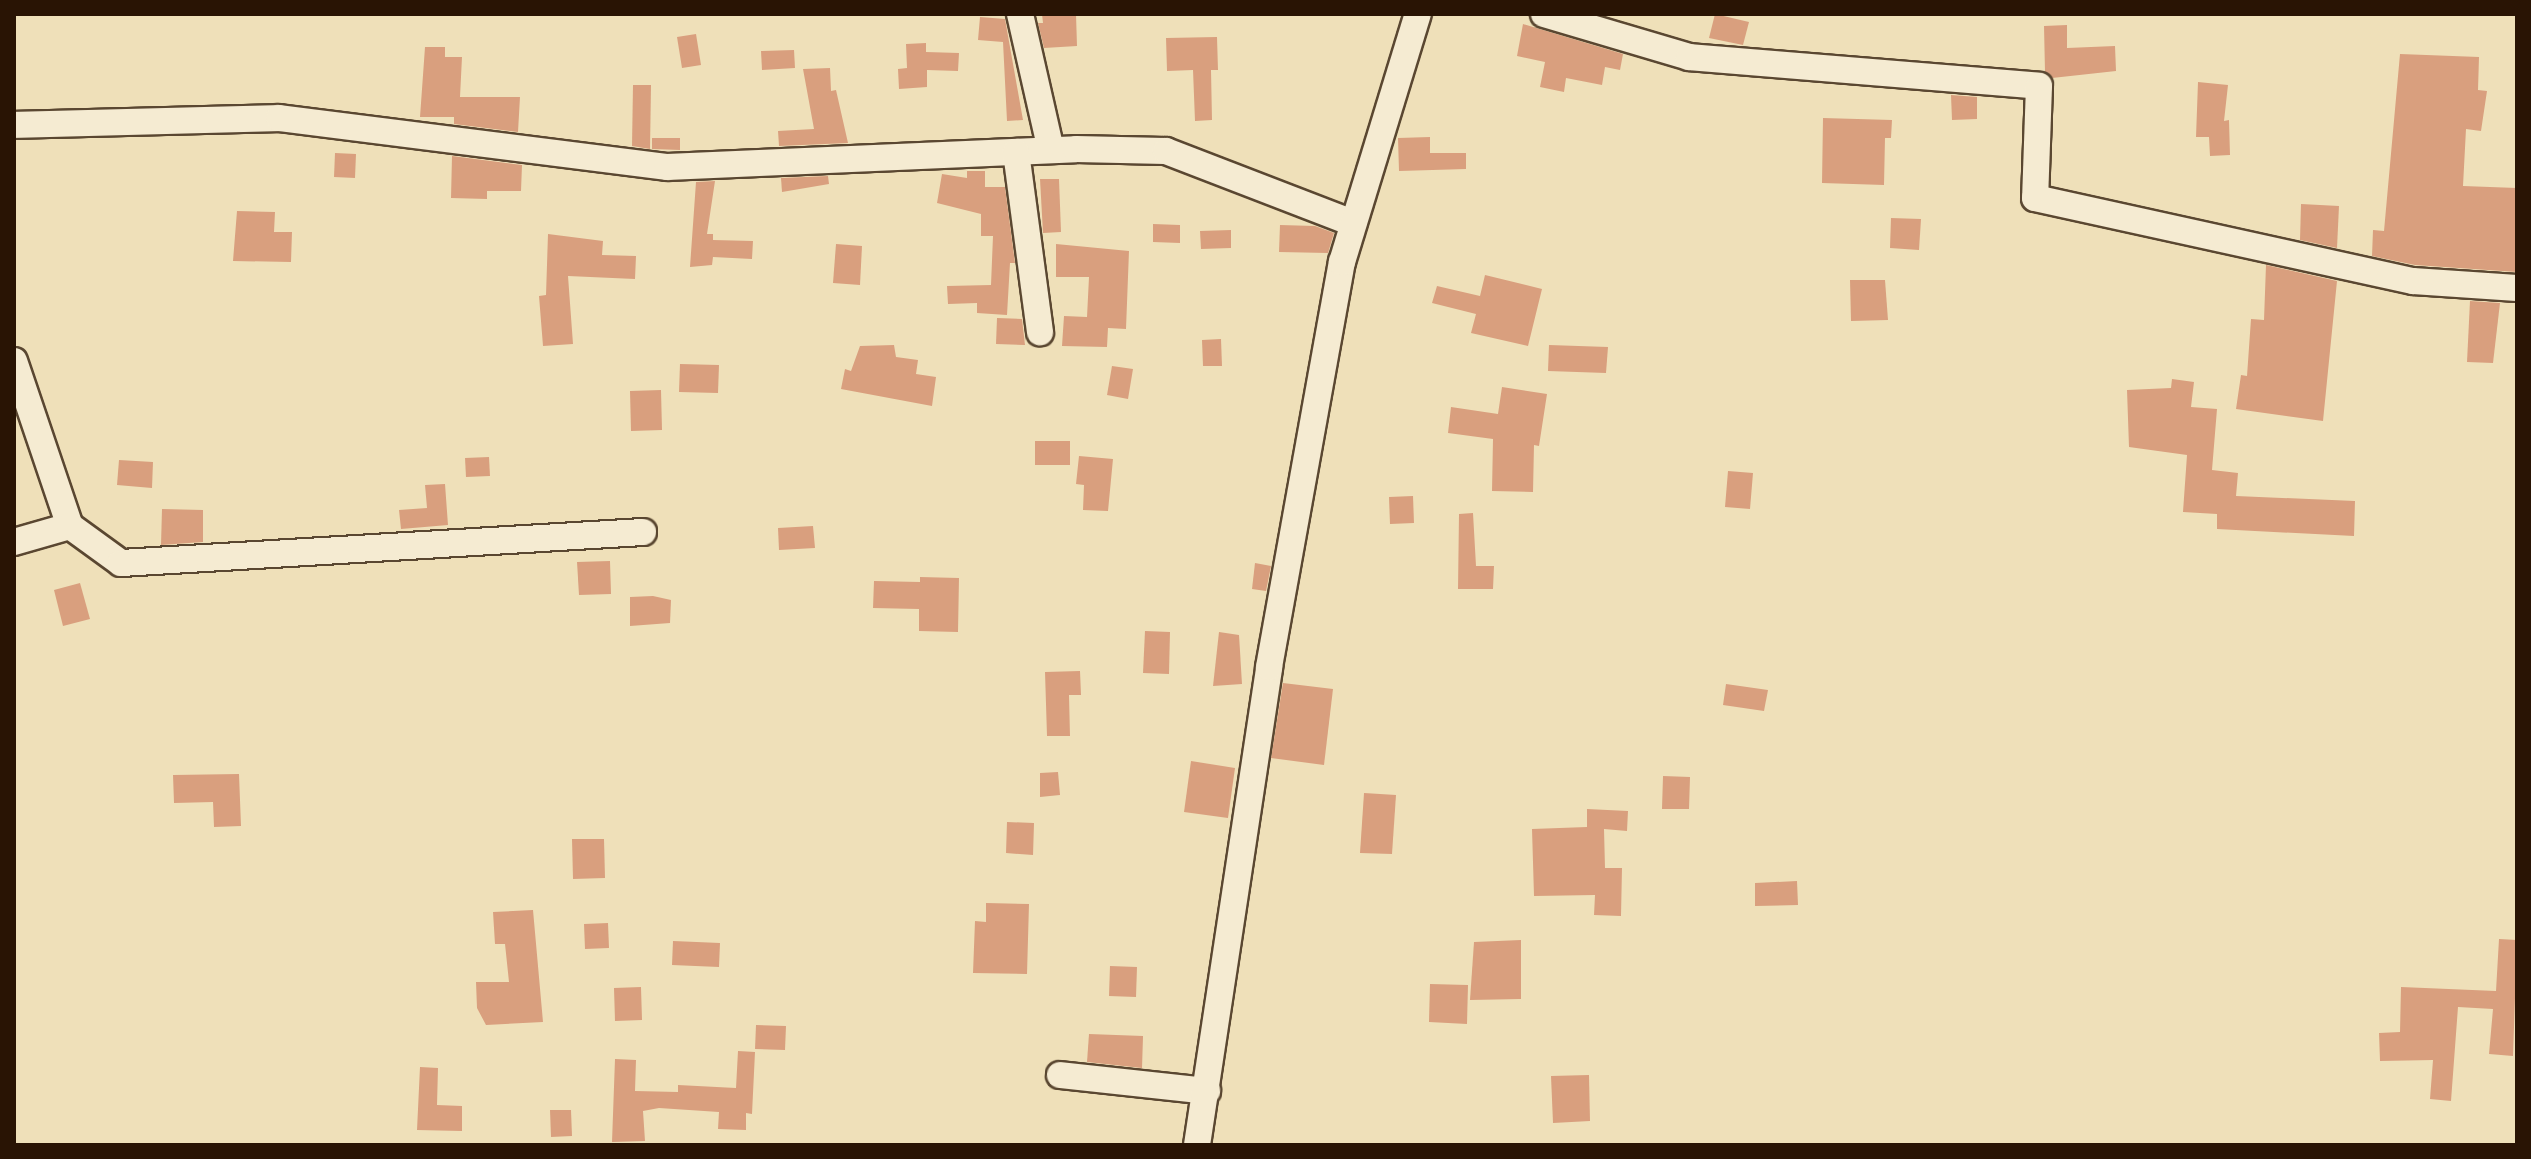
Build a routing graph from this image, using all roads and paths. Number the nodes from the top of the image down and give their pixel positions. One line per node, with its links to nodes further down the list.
1 (1020, 14): 5 (street)
2 (1418, 14): 7 (street)
3 (1544, 14): 8 (street)
4 (14, 125): 6 (street)
5 (1051, 150): 6 (street); 7 (street)
6 (1016, 152): 9 (street)
7 (1353, 223): 15 (street)
8 (2517, 288)
9 (1040, 332)
10 (14, 361): 11 (street)
11 (70, 526): 12 (street); 13 (street)
12 (643, 532)
13 (14, 542)
14 (1060, 1075): 15 (street)
15 (1207, 1091): 16 (street)
16 (1197, 1145)

